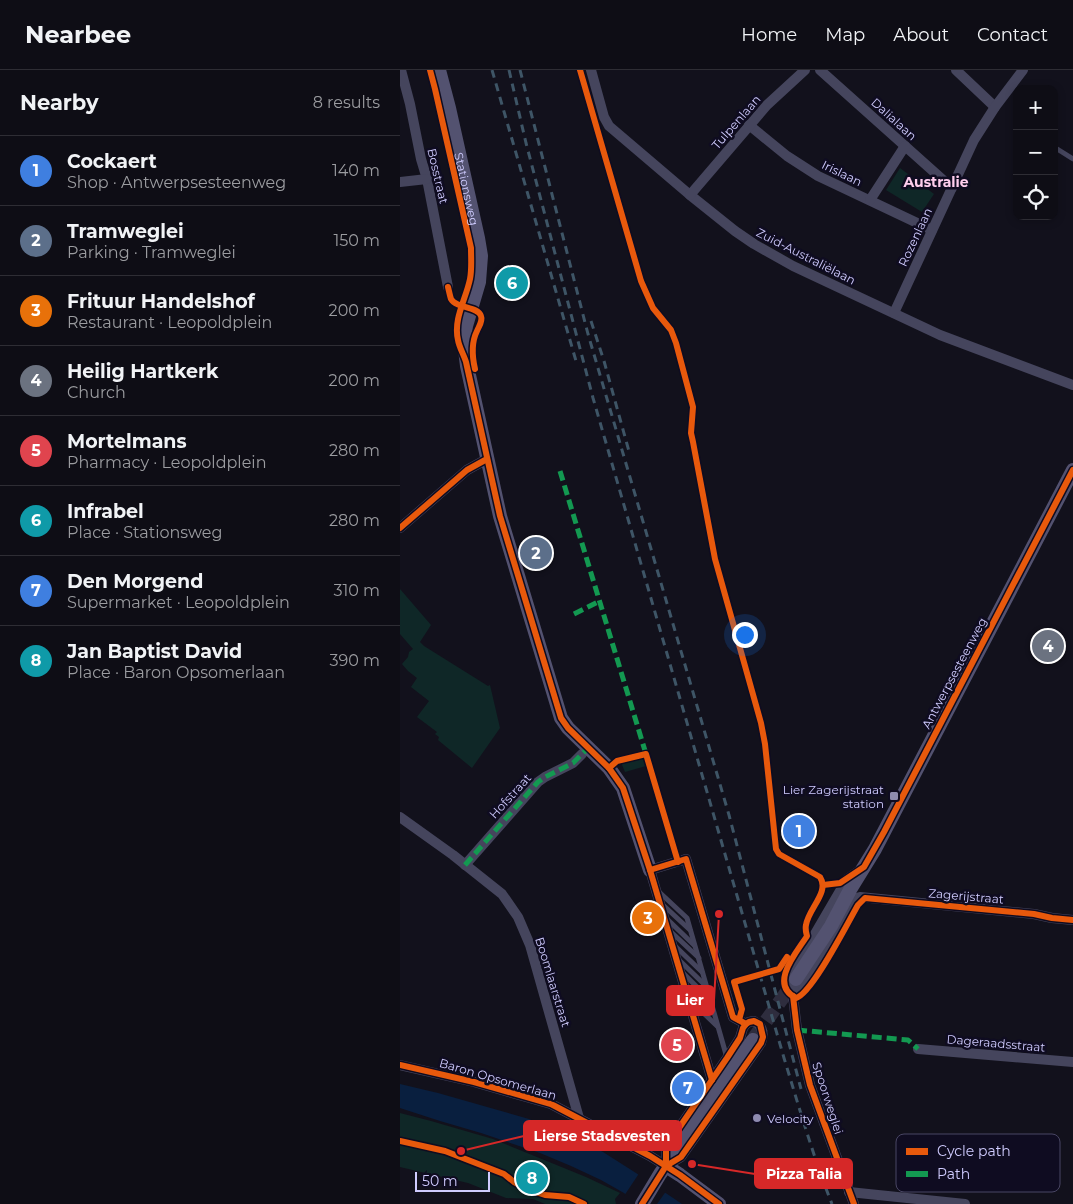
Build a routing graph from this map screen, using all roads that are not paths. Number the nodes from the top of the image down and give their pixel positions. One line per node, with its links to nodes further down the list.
1 (401, 70): 13 (street, Bosstraat)
2 (439, 70): 22 (street, Stationsweg)
3 (591, 70): 16 (street, Zuid-Australiëlaan)
4 (805, 70): 9 (street, Tulpenlaan)
5 (820, 70): 10 (street, Dalialaan)
6 (956, 70): 8 (street)
7 (1023, 70): 8 (street, Rozenlaan)
8 (996, 107): 15 (street, Rozenlaan)
9 (749, 125): 16 (street, Tulpenlaan); 17 (street, Irislaan)
10 (906, 146): 15 (street, Dalialaan); 17 (street)
11 (1058, 150): 12 (lane)
12 (1073, 159)
13 (427, 179): 14 (street); 19 (street, Bosstraat)
14 (400, 182)
15 (952, 188): 18 (street, Rozenlaan)
16 (690, 195): 20 (street, Zuid-Australiëlaan)
17 (870, 200): 18 (street, Irislaan)
18 (932, 230): 20 (street, Rozenlaan)
19 (448, 287)
20 (894, 313): 21 (street, Zuid-Australiëlaan)
21 (1073, 384)
22 (487, 459): 24 (street); 29 (street, Stationsweg)
23 (1073, 470): 28 (street, Antwerpsesteenweg)
24 (400, 528)
25 (582, 754): 27 (street, Hofstraat)
26 (400, 817): 27 (street, Boomlaarstraat)
27 (465, 865): 56 (street, Boomlaarstraat)
28 (864, 867): 44 (street, Antwerpsesteenweg); 44 (street, Antwerpsesteenweg)
29 (650, 870): 30 (street); 48 (street)
30 (655, 888): 31 (street); 35 (lane)
31 (659, 901): 32 (street); 35 (lane)
32 (663, 915): 34 (street); 37 (lane)
33 (1073, 920): 44 (street, Zagerijstraat)
34 (667, 928): 36 (street); 39 (lane)
35 (691, 932): 37 (lane)
36 (671, 942): 38 (street); 41 (lane)
37 (695, 945): 39 (lane)
38 (675, 956): 40 (street); 43 (lane)
39 (699, 959): 41 (lane)
40 (679, 970): 42 (street); 46 (lane)
41 (703, 972): 43 (lane)
42 (683, 983): 45 (street); 47 (lane)
43 (707, 986): 46 (lane)
44 (794, 988): 58 (street, Spoorweglei)
45 (687, 997): 49 (lane); 55 (street)
46 (711, 1000): 47 (lane)
47 (715, 1014): 49 (lane)
48 (746, 1024): 52 (street); 57 (street)
49 (719, 1027): 52 (lane)
50 (752, 1040): 57 (street)
51 (918, 1049): 53 (street, Dageraadsstraat)
52 (727, 1058): 55 (street)
53 (1073, 1062)
54 (400, 1065): 56 (street, Baron Opsomerlaan)
55 (712, 1080): 57 (street)
56 (578, 1118): 57 (street, Baron Opsomerlaan)
57 (663, 1170): 59 (street); 60 (street)
58 (849, 1192): 61 (street, Spoorweglei); 62 (street)
59 (642, 1204)
60 (719, 1204)
61 (854, 1204)
62 (965, 1204)

